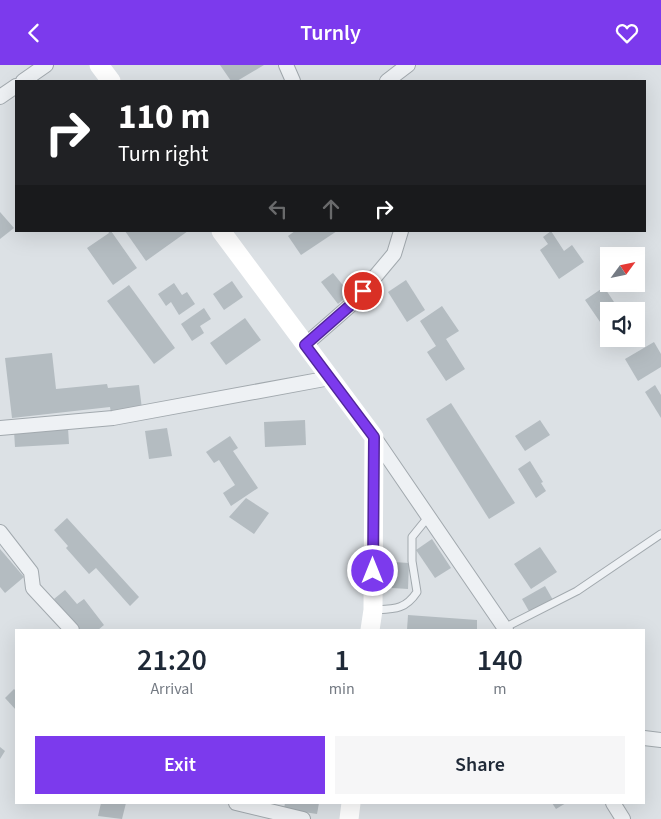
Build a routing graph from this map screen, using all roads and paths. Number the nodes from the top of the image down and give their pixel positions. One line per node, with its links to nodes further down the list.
1 (46, 65): 5 (street)
2 (99, 65): 6 (main road)
3 (286, 65): 7 (street)
4 (408, 65): 8 (street)
5 (24, 80)
6 (110, 80)
7 (293, 80)
8 (388, 80)
9 (15, 87): 10 (street)
10 (0, 97)
11 (222, 232): 13 (main road)
12 (401, 232): 13 (street)
13 (305, 345): 14 (main road)
14 (330, 378): 15 (street); 16 (main road)
15 (0, 429)
16 (374, 437): 17 (street); 20 (main road)
17 (429, 515): 20 (lane); 23 (street)
18 (0, 532): 21 (street)
19 (661, 534): 23 (lane)
20 (373, 610): 22 (main road)
21 (71, 629)
22 (370, 629)
23 (505, 629)
24 (645, 738): 25 (street)
25 (661, 740)
26 (240, 804): 29 (street)
27 (350, 804): 30 (main road)
28 (614, 804): 31 (street)
29 (303, 819)
30 (349, 819)
31 (623, 819)

